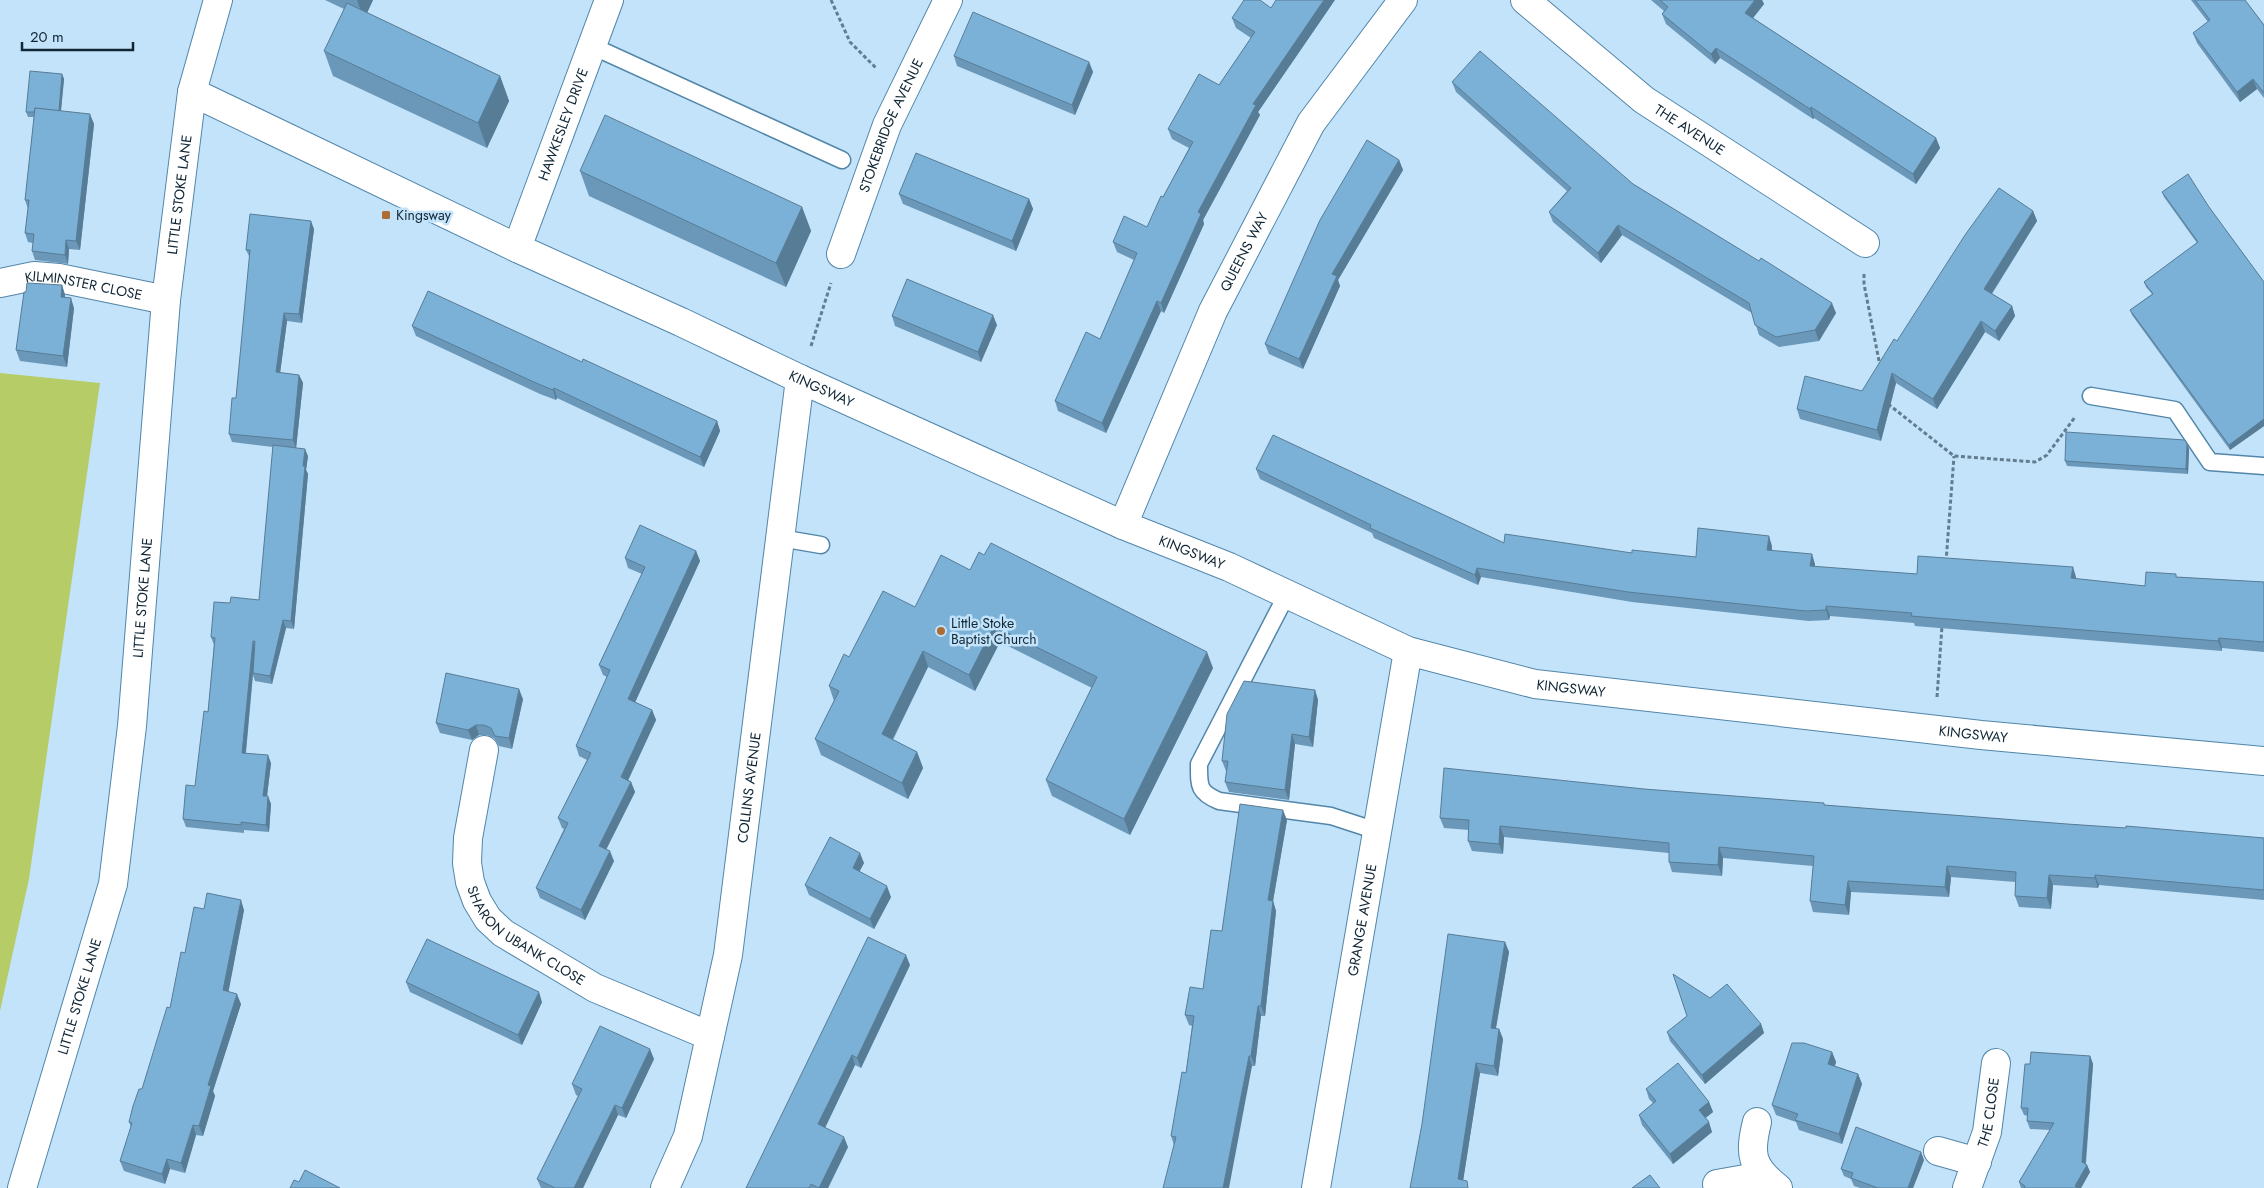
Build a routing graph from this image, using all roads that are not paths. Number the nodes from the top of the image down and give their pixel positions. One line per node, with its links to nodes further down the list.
1 (218, 0): 7 (street, LITTLE STOKE LANE)
2 (609, 0): 6 (street, HAWKESLEY DRIVE)
3 (948, 0): 11 (street, STOKEBRIDGE AVENUE)
4 (1403, 0): 17 (street, QUEENS WAY)
5 (1525, 0): 9 (street, THE AVENUE)
6 (592, 46): 8 (lane); 10 (street, HAWKESLEY DRIVE)
7 (192, 92): 10 (street, KINGSWAY); 13 (street, LITTLE STOKE LANE)
8 (842, 160)
9 (1866, 243)
10 (517, 248): 14 (street, KINGSWAY)
11 (841, 254)
12 (0, 283): 13 (street, KILMINSTER CLOSE)
13 (166, 300): 32 (street, LITTLE STOKE LANE)
14 (800, 378): 17 (street, KINGSWAY); 18 (street, COLLINS AVENUE)
15 (2091, 396): 16 (lane)
16 (2264, 466)
17 (1123, 525): 20 (street, KINGSWAY)
18 (780, 538): 19 (lane); 25 (street, COLLINS AVENUE)
19 (821, 545)
20 (1287, 594): 21 (street, KINGSWAY); 24 (lane)
21 (1408, 652): 23 (street, KINGSWAY); 24 (street, GRANGE AVENUE)
22 (484, 750): 25 (street, SHARON UBANK CLOSE)
23 (2264, 761)
24 (1377, 831): 34 (street, GRANGE AVENUE)
25 (710, 1036): 33 (street, COLLINS AVENUE)
26 (1996, 1063): 29 (street, THE CLOSE)
27 (1757, 1122): 30 (street)
28 (1938, 1151): 29 (street, THE CLOSE)
29 (1977, 1162): 35 (street, THE CLOSE)
30 (1770, 1182): 31 (street)
31 (1717, 1184)
32 (22, 1188)
33 (664, 1188)
34 (1316, 1188)
35 (1967, 1188)

